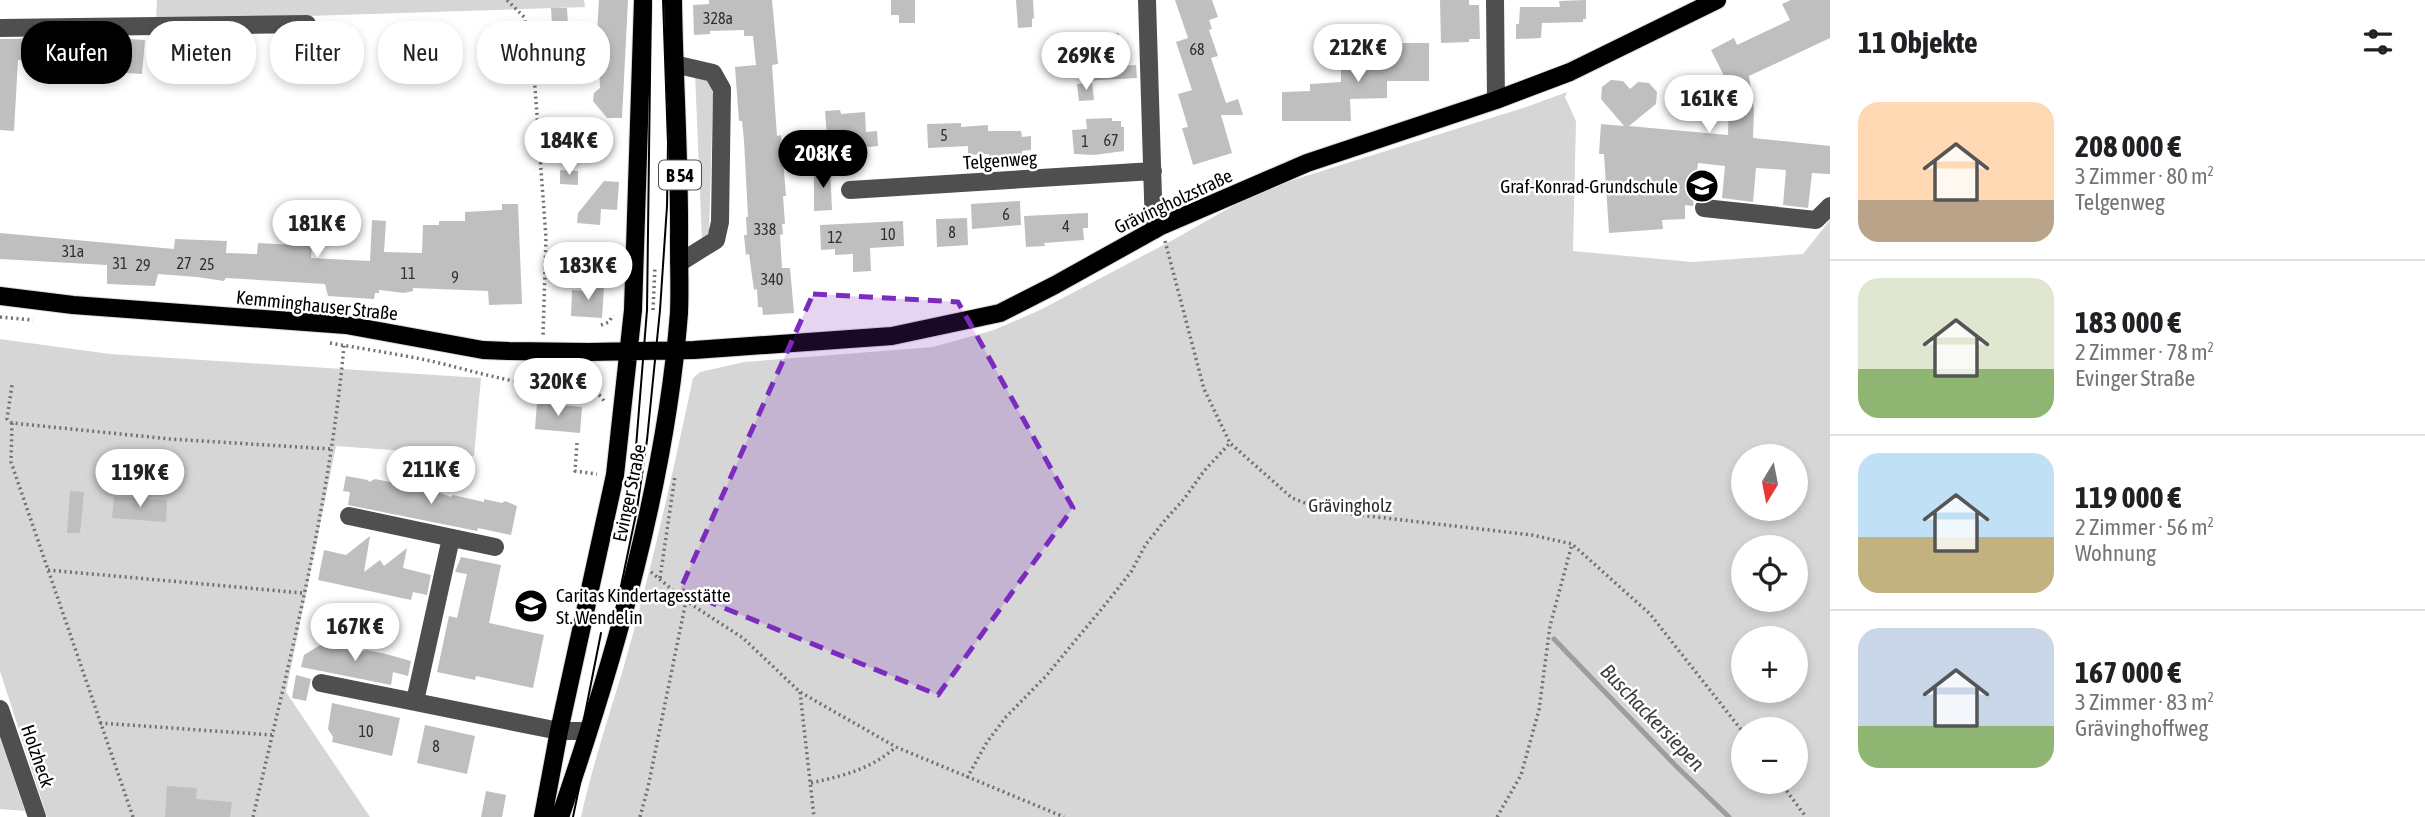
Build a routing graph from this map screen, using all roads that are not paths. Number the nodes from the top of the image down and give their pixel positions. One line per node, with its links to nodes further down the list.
1 (643, 0): 18 (main road, Evinger Straße / B 54)
2 (673, 0): 8 (main road, Evinger Straße / B 54)
3 (1147, 0): 10 (street)
4 (1495, 0): 9 (street)
5 (1717, 0): 9 (main road, Grävingholzstraße)
6 (270, 24): 7 (street)
7 (0, 28)
8 (674, 64): 15 (main road, Evinger Straße / B 54); 15 (street)
9 (1496, 100): 14 (main road, Grävingholzstraße)
10 (1153, 171): 11 (street, Telgenweg); 14 (street)
11 (850, 190)
12 (1830, 206): 13 (street)
13 (1704, 208)
14 (1157, 228): 17 (main road, Grävingholzstraße)
15 (679, 263): 17 (main road, Evinger Straße / B 54)
16 (0, 296): 18 (main road, Kemminghauser Straße)
17 (675, 350): 18 (main road, Grävingholzstraße); 26 (main road, Evinger Straße / B 54)
18 (629, 351): 25 (main road, Evinger Straße / B 54)
19 (349, 516): 20 (street)
20 (451, 538): 21 (street); 23 (street)
21 (495, 547)
22 (321, 683): 23 (street)
23 (415, 701): 25 (street)
24 (0, 709): 27 (street, Holzheck)
25 (559, 731): 26 (street); 28 (main road, Evinger Straße / B 54)
26 (587, 731): 29 (main road, Evinger Straße / B 54)
27 (37, 817)
28 (543, 817)
29 (560, 817)

